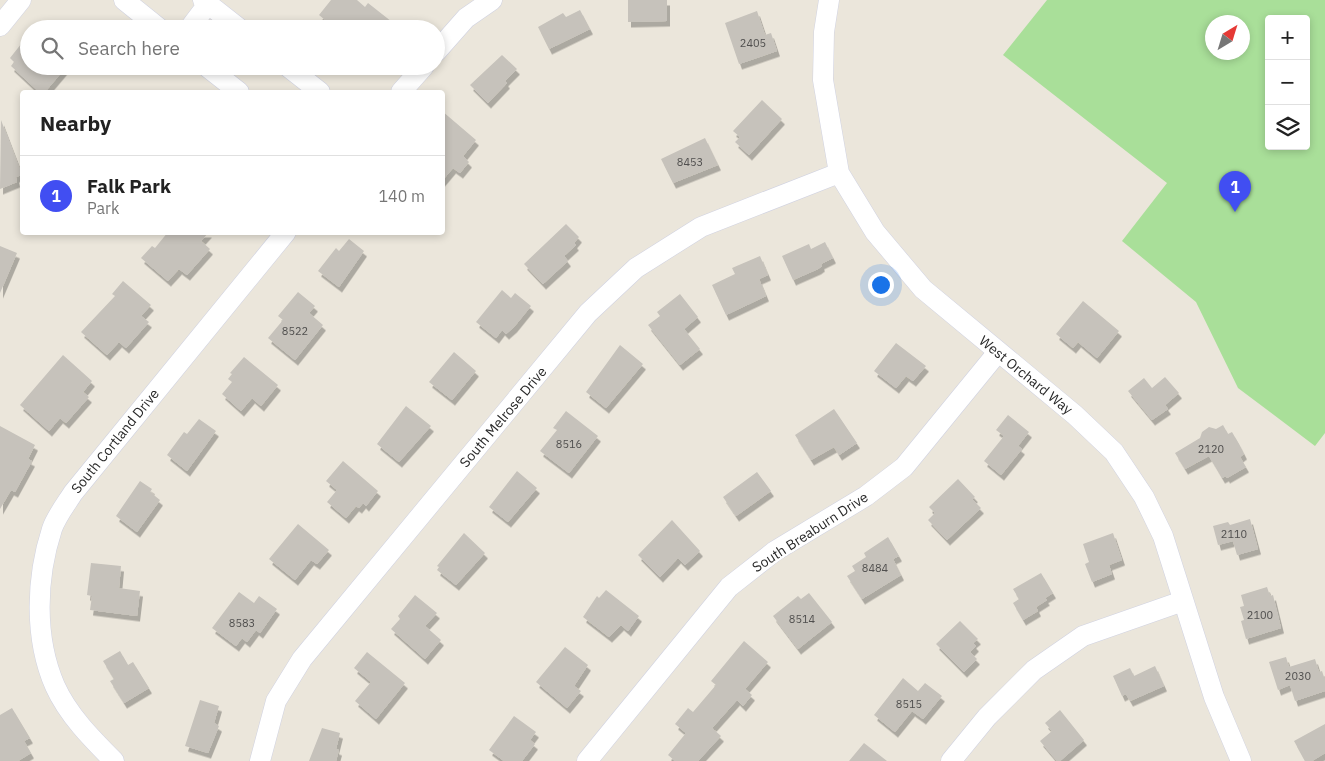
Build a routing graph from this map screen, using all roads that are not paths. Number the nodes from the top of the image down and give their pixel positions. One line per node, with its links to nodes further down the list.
1 (21, 0): 9 (street)
2 (124, 0): 6 (street)
3 (492, 0): 10 (street)
4 (829, 0): 17 (street, West Orchard Way)
5 (206, 2): 7 (street); 8 (street)
6 (149, 20)
7 (195, 20)
8 (229, 20)
9 (0, 26)
10 (445, 42)
11 (217, 75): 14 (street)
12 (298, 75): 15 (street)
13 (416, 75): 16 (street)
14 (236, 90)
15 (317, 90)
16 (403, 90)
17 (840, 173): 19 (street, West Orchard Way); 22 (street, South Melrose Drive)
18 (284, 235): 21 (street, South Cortland Drive)
19 (998, 352): 20 (street, West Orchard Way); 23 (street, South Breaburn Drive)
20 (1183, 601): 24 (street); 25 (street, West Orchard Way)
21 (114, 761)
22 (260, 761)
23 (587, 761)
24 (951, 761)
25 (1241, 761)

